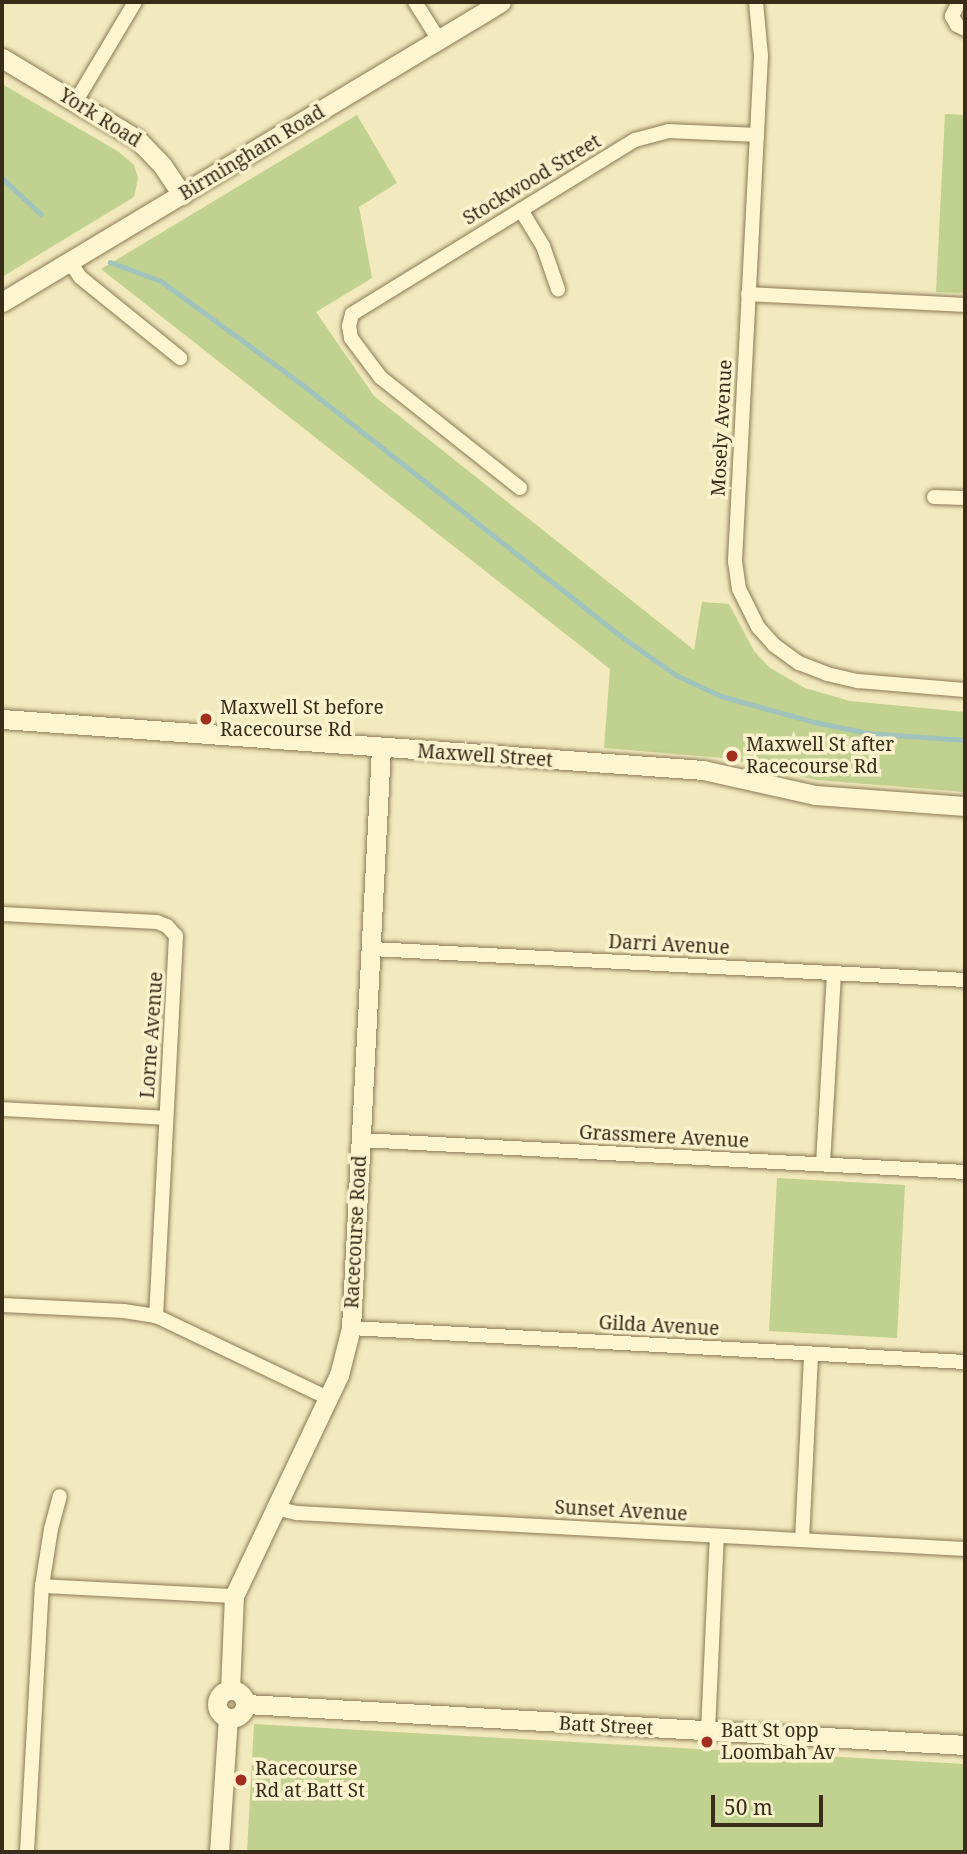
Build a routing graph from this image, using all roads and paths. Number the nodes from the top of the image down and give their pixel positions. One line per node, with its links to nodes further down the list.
1 (135, 2): 9 (street)
2 (415, 2): 7 (street)
3 (501, 2): 7 (street, Birmingham Road)
4 (756, 2): 10 (street, Mosely Avenue)
5 (959, 2): 6 (street)
6 (965, 29)
7 (439, 40): 11 (street, Birmingham Road)
8 (2, 58): 9 (street, York Road)
9 (76, 101): 11 (street, York Road)
10 (757, 135): 12 (street, Stockwood Street); 15 (street, Mosely Avenue)
11 (182, 195): 13 (street, Birmingham Road)
12 (522, 210): 14 (street); 19 (street, Stockwood Street)
13 (70, 262): 16 (street, Birmingham Road); 18 (street)
14 (558, 289)
15 (748, 294): 17 (street); 22 (street, Mosely Avenue)
16 (2, 303)
17 (965, 305)
18 (180, 358)
19 (520, 488)
20 (934, 497): 21 (street)
21 (965, 499)
22 (965, 690)
23 (2, 719): 24 (street, Maxwell Street)
24 (381, 748): 25 (street, Maxwell Street); 27 (street, Racecourse Road)
25 (965, 806)
26 (2, 914): 31 (street, Lorne Avenue)
27 (372, 949): 28 (street, Darri Avenue); 32 (street, Racecourse Road)
28 (834, 973): 29 (street, Darri Avenue); 33 (street)
29 (965, 980)
30 (2, 1109): 31 (street)
31 (166, 1118): 36 (street, Lorne Avenue)
32 (361, 1140): 33 (street, Grassmere Avenue); 37 (street, Racecourse Road)
33 (823, 1164): 34 (street, Grassmere Avenue)
34 (965, 1172)
35 (2, 1305): 36 (street)
36 (156, 1316): 40 (street)
37 (351, 1328): 38 (street, Gilda Avenue); 40 (street, Racecourse Road)
38 (811, 1354): 39 (street, Gilda Avenue); 44 (street)
39 (965, 1362)
40 (328, 1398): 42 (street, Racecourse Road)
41 (60, 1496): 46 (street)
42 (275, 1508): 43 (street, Sunset Avenue); 47 (street, Racecourse Road)
43 (717, 1536): 44 (street, Sunset Avenue); 51 (street)
44 (802, 1540): 45 (street, Sunset Avenue)
45 (965, 1549)
46 (42, 1586): 47 (street); 53 (street)
47 (234, 1596): 48 (street, Racecourse Road)
48 (230, 1690): 49 (street); 50 (street)
49 (246, 1704): 50 (street); 51 (street, Batt Street)
50 (228, 1718): 54 (street)
51 (708, 1731): 52 (street, Batt Street)
52 (965, 1745)
53 (27, 1852)
54 (219, 1852)

